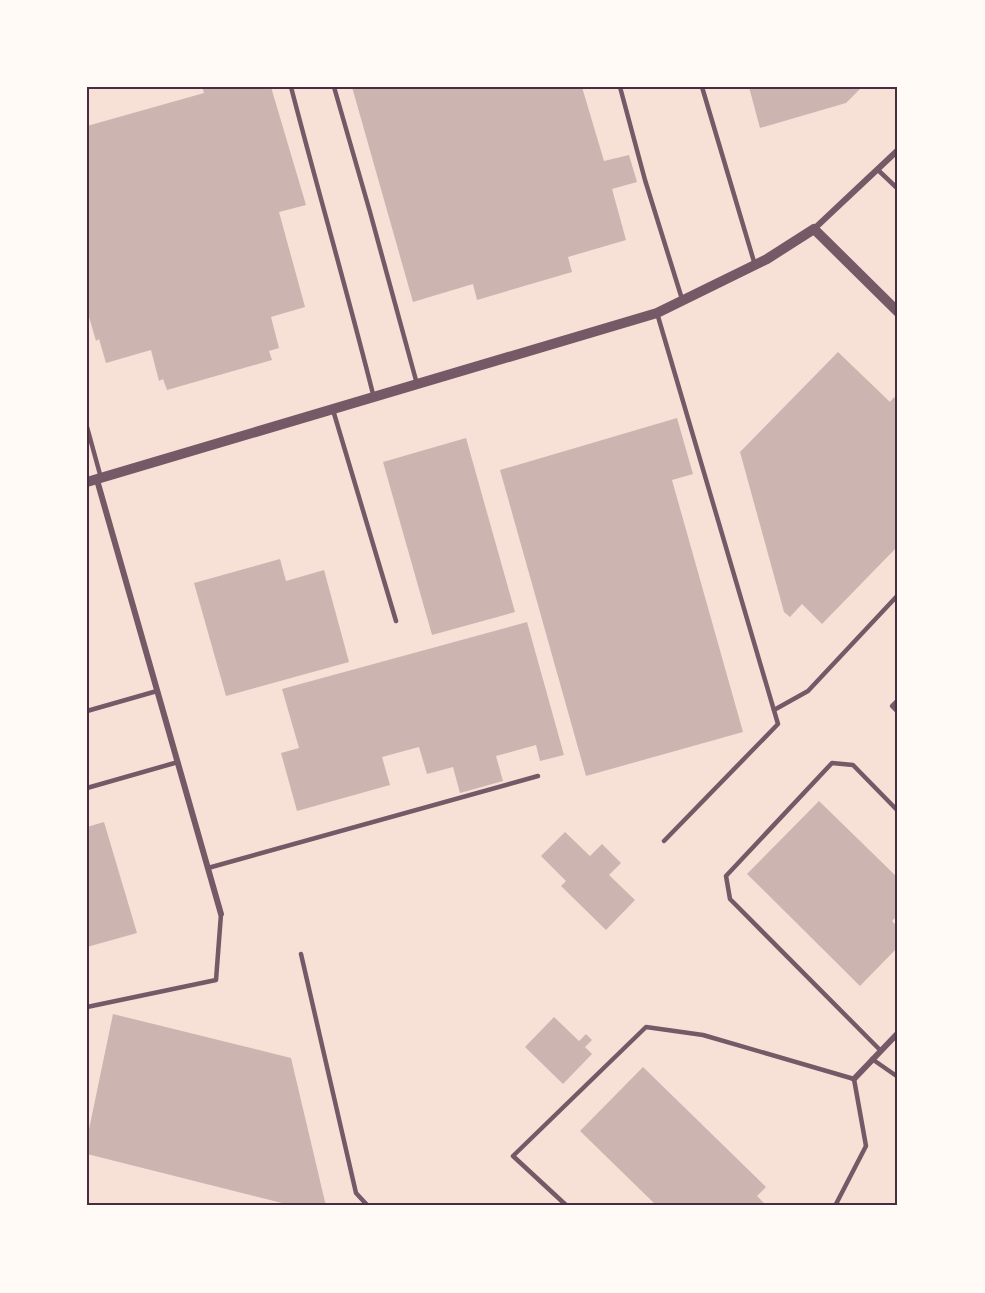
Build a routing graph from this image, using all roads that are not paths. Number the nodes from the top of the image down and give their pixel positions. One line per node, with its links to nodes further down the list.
1 (291, 87): 14 (lane)
2 (334, 87): 13 (lane)
3 (620, 87): 10 (lane)
4 (702, 87): 9 (lane)
5 (898, 150): 6 (street)
6 (878, 170): 7 (lane); 8 (street)
7 (898, 189)
8 (814, 229): 9 (street); 11 (street)
9 (755, 265): 10 (street)
10 (683, 301): 12 (street)
11 (898, 312)
12 (657, 313): 13 (street); 22 (lane)
13 (417, 384): 14 (street)
14 (374, 398): 15 (street)
15 (333, 410): 17 (street); 19 (lane)
16 (87, 427): 17 (lane)
17 (95, 480): 20 (street)
18 (898, 595): 22 (lane)
19 (396, 621)
20 (158, 691): 23 (lane); 25 (street)
21 (898, 700): 24 (lane)
22 (774, 710): 29 (lane)
23 (87, 711)
24 (898, 712)
25 (178, 762): 27 (lane); 30 (street)
26 (538, 776): 30 (lane)
27 (87, 788)
28 (898, 811): 35 (lane)
29 (664, 841)
30 (208, 868): 31 (street)
31 (221, 914): 33 (lane)
32 (301, 954): 39 (lane)
33 (87, 1007)
34 (898, 1033): 35 (street)
35 (881, 1051): 36 (street)
36 (872, 1059): 37 (lane); 38 (street)
37 (898, 1077)
38 (854, 1079): 40 (lane); 41 (lane)
39 (368, 1206)
40 (567, 1206)
41 (835, 1206)

